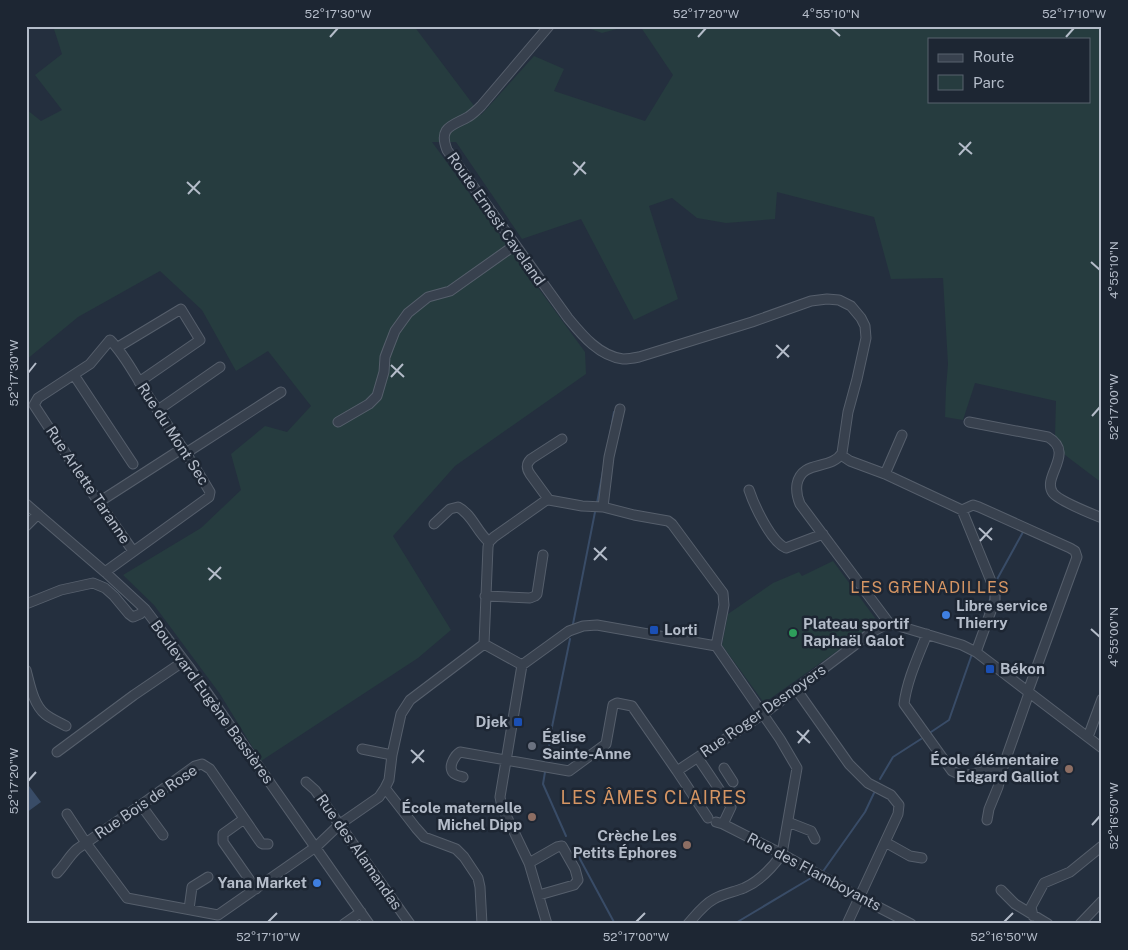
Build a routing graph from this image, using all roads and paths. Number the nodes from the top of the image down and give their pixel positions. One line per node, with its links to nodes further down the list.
1 (549, 26): 2 (street, Route Ernest Caveland)
2 (515, 245): 11 (street); 16 (street, Route Ernest Caveland)
3 (110, 340): 4 (street, Rue du Mont Sec); 6 (street, Rue Arlette Taranne)
4 (118, 347): 7 (street, Rue du Mont Sec); 7 (street)
5 (220, 368): 10 (street)
6 (74, 375): 17 (street); 21 (street, Rue Arlette Taranne)
7 (139, 382): 10 (street, Rue du Mont Sec)
8 (280, 392): 15 (street)
9 (620, 409): 23 (street)
10 (158, 410): 15 (street, Rue du Mont Sec)
11 (338, 422)
12 (969, 422): 26 (street)
13 (902, 434): 18 (street)
14 (562, 439): 20 (street)
15 (185, 450): 21 (street); 31 (street, Rue du Mont Sec)
16 (841, 455): 18 (street); 29 (street)
17 (133, 464)
18 (885, 474): 24 (street)
19 (749, 490): 29 (street)
20 (549, 500): 23 (street); 30 (street)
21 (99, 502): 31 (street, Rue Arlette Taranne)
22 (26, 504): 25 (street, Boulevard Eugène Bassières)
23 (604, 508): 40 (street)
24 (962, 510): 41 (street); 46 (street)
25 (38, 514): 28 (street); 33 (street, Boulevard Eugène Bassières)
26 (1102, 518)
27 (434, 524): 30 (street)
28 (26, 526)
29 (823, 534): 37 (street)
30 (489, 542): 34 (street)
31 (132, 551): 33 (street, Rue du Mont Sec)
32 (543, 556): 34 (street)
33 (105, 572): 36 (street, Boulevard Eugène Bassières)
34 (485, 596): 39 (street)
35 (26, 604): 36 (street)
36 (145, 609): 42 (street, Boulevard Eugène Bassières)
37 (889, 622): 38 (street); 45 (street, Rue Roger Desnoyers)
38 (927, 634): 41 (street); 57 (street)
39 (484, 644): 43 (street); 54 (street)
40 (716, 646): 43 (street); 48 (street)
41 (976, 652): 46 (street)
42 (184, 661): 53 (street); 77 (street, Boulevard Eugène Bassières)
43 (522, 665): 56 (street)
44 (26, 670): 49 (street)
45 (796, 689): 48 (street, Rue Roger Desnoyers); 73 (street)
46 (1028, 692): 50 (street); 57 (street)
47 (1102, 699): 50 (street)
48 (763, 714): 55 (street, Rue Roger Desnoyers); 69 (street)
49 (66, 726)
50 (1088, 737): 51 (street)
51 (1102, 748)
52 (362, 749): 54 (street)
53 (57, 752)
54 (392, 755): 63 (street)
55 (698, 758): 58 (street, Rue Roger Desnoyers); 62 (street)
56 (506, 760): 58 (street, Rue des Flamboyants); 60 (street); 80 (street)
57 (1003, 767): 67 (street)
58 (677, 771): 68 (street, Rue des Flamboyants)
59 (728, 775): 62 (street)
60 (463, 777)
61 (306, 782): 70 (street, Rue des Alamandas)
62 (716, 784): 68 (street)
63 (385, 788): 70 (street); 95 (street)
64 (141, 805): 66 (street, Rue Bois de Rose); 71 (street); 74 (street, Rue Bois de Rose)
65 (67, 814): 74 (street)
66 (244, 819): 75 (street, Rue Bois de Rose); 83 (street)
67 (987, 820)
68 (716, 821): 78 (street, Rue des Flamboyants)
69 (788, 822): 72 (street); 78 (street)
70 (340, 824): 77 (street); 94 (street, Rue des Alamandas)
71 (162, 835)
72 (815, 839)
73 (885, 842): 79 (street); 86 (street)
74 (86, 843): 81 (street, Rue Bois de Rose); 88 (street)
75 (268, 844)
76 (1102, 846): 90 (street)
77 (315, 847): 83 (street); 89 (street, Boulevard Eugène Bassières)
78 (782, 854): 86 (street, Rue des Flamboyants); 97 (street)
79 (922, 858)
80 (529, 863): 85 (street); 85 (street)
81 (57, 873)
82 (208, 876): 88 (street)
83 (256, 889): 91 (street)
84 (1001, 890): 90 (street)
85 (539, 895): 96 (street)
86 (859, 898): 98 (street); 99 (street, Rue des Flamboyants)
87 (1102, 901): 101 (street)
88 (188, 909): 91 (street)
89 (361, 912): 92 (street); 93 (street, Boulevard Eugène Bassières)
90 (1033, 916): 100 (street)
91 (218, 919)
92 (344, 924)
93 (369, 924)
94 (410, 924)
95 (482, 924)
96 (547, 924)
97 (688, 924)
98 (847, 924)
99 (911, 924)
100 (1048, 924)
101 (1080, 924)

